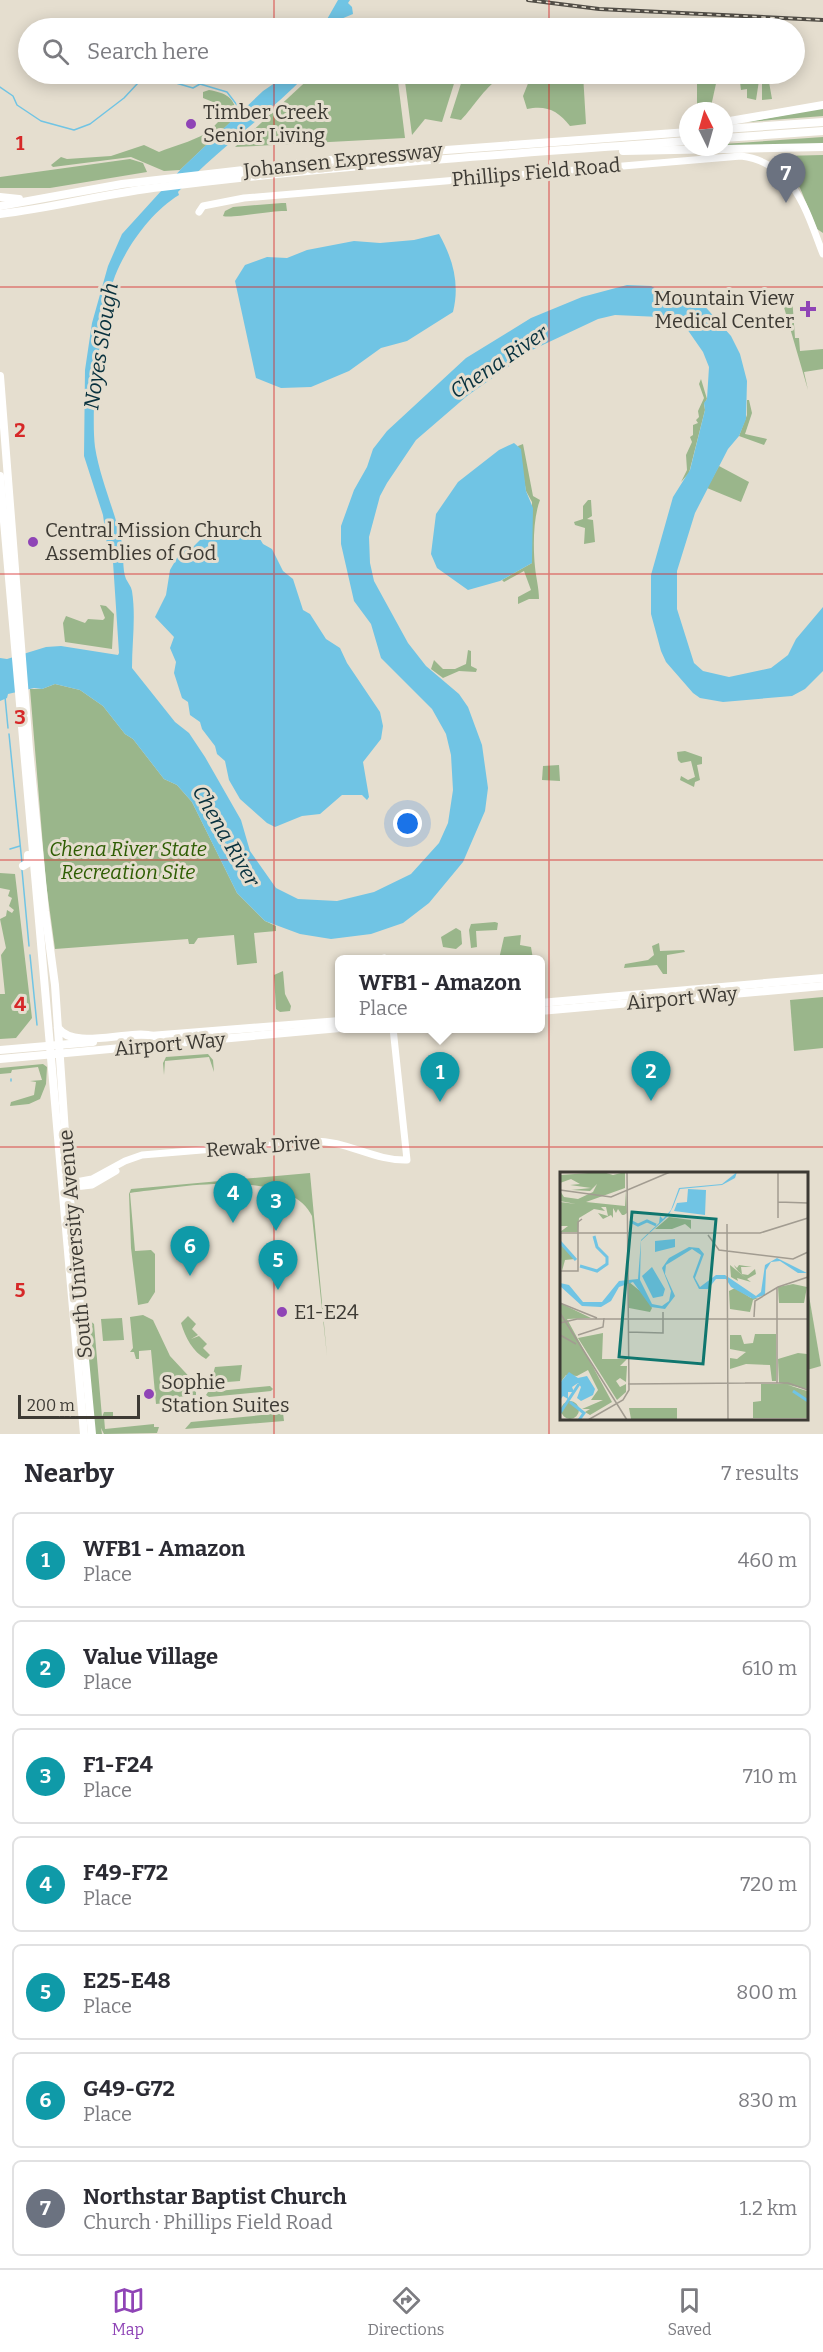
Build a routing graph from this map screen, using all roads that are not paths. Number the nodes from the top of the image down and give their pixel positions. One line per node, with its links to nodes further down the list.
1 (823, 105): 2 (highway)
2 (733, 120)
3 (823, 122): 5 (highway)
4 (679, 127): 8 (highway)
5 (733, 128)
6 (823, 131): 9 (highway)
7 (679, 133): 8 (highway, Johansen Expressway)
8 (614, 137): 13 (highway, Johansen Expressway)
9 (733, 137)
10 (679, 142): 12 (highway, Johansen Expressway)
11 (823, 147): 12 (highway)
12 (568, 151): 17 (highway, Johansen Expressway)
13 (96, 188): 14 (highway); 15 (highway, Johansen Expressway)
14 (0, 197)
15 (0, 206)
16 (199, 212): 18 (street, Phillips Field Road)
17 (3, 215)
18 (823, 254)
19 (0, 376): 21 (main road)
20 (0, 476): 21 (main road)
21 (18, 643): 22 (main road)
22 (22, 702): 23 (main road); 30 (main road, South University Avenue)
23 (29, 824): 24 (main road); 35 (main road, South University Avenue)
24 (23, 866)
25 (823, 978): 27 (main road, Airport Way)
26 (823, 986): 28 (main road, Airport Way)
27 (545, 1003)
28 (545, 1011)
29 (335, 1021): 33 (main road, Airport Way)
30 (58, 1028): 33 (highway); 34 (main road, South University Avenue)
31 (335, 1028): 37 (main road, Airport Way)
32 (393, 1033): 40 (street, Rewak Drive)
33 (154, 1036): 34 (main road, Airport Way)
34 (59, 1045): 35 (main road, Airport Way); 37 (main road, South University Avenue)
35 (50, 1046): 36 (main road, Airport Way); 38 (main road, South University Avenue)
36 (0, 1050)
37 (60, 1054): 38 (main road, Airport Way); 40 (main road, South University Avenue)
38 (51, 1055): 39 (main road, Airport Way); 40 (main road, South University Avenue)
39 (0, 1059)
40 (66, 1186): 41 (main road, South University Avenue); 42 (main road, South University Avenue)
41 (84, 1434)
42 (92, 1434)

